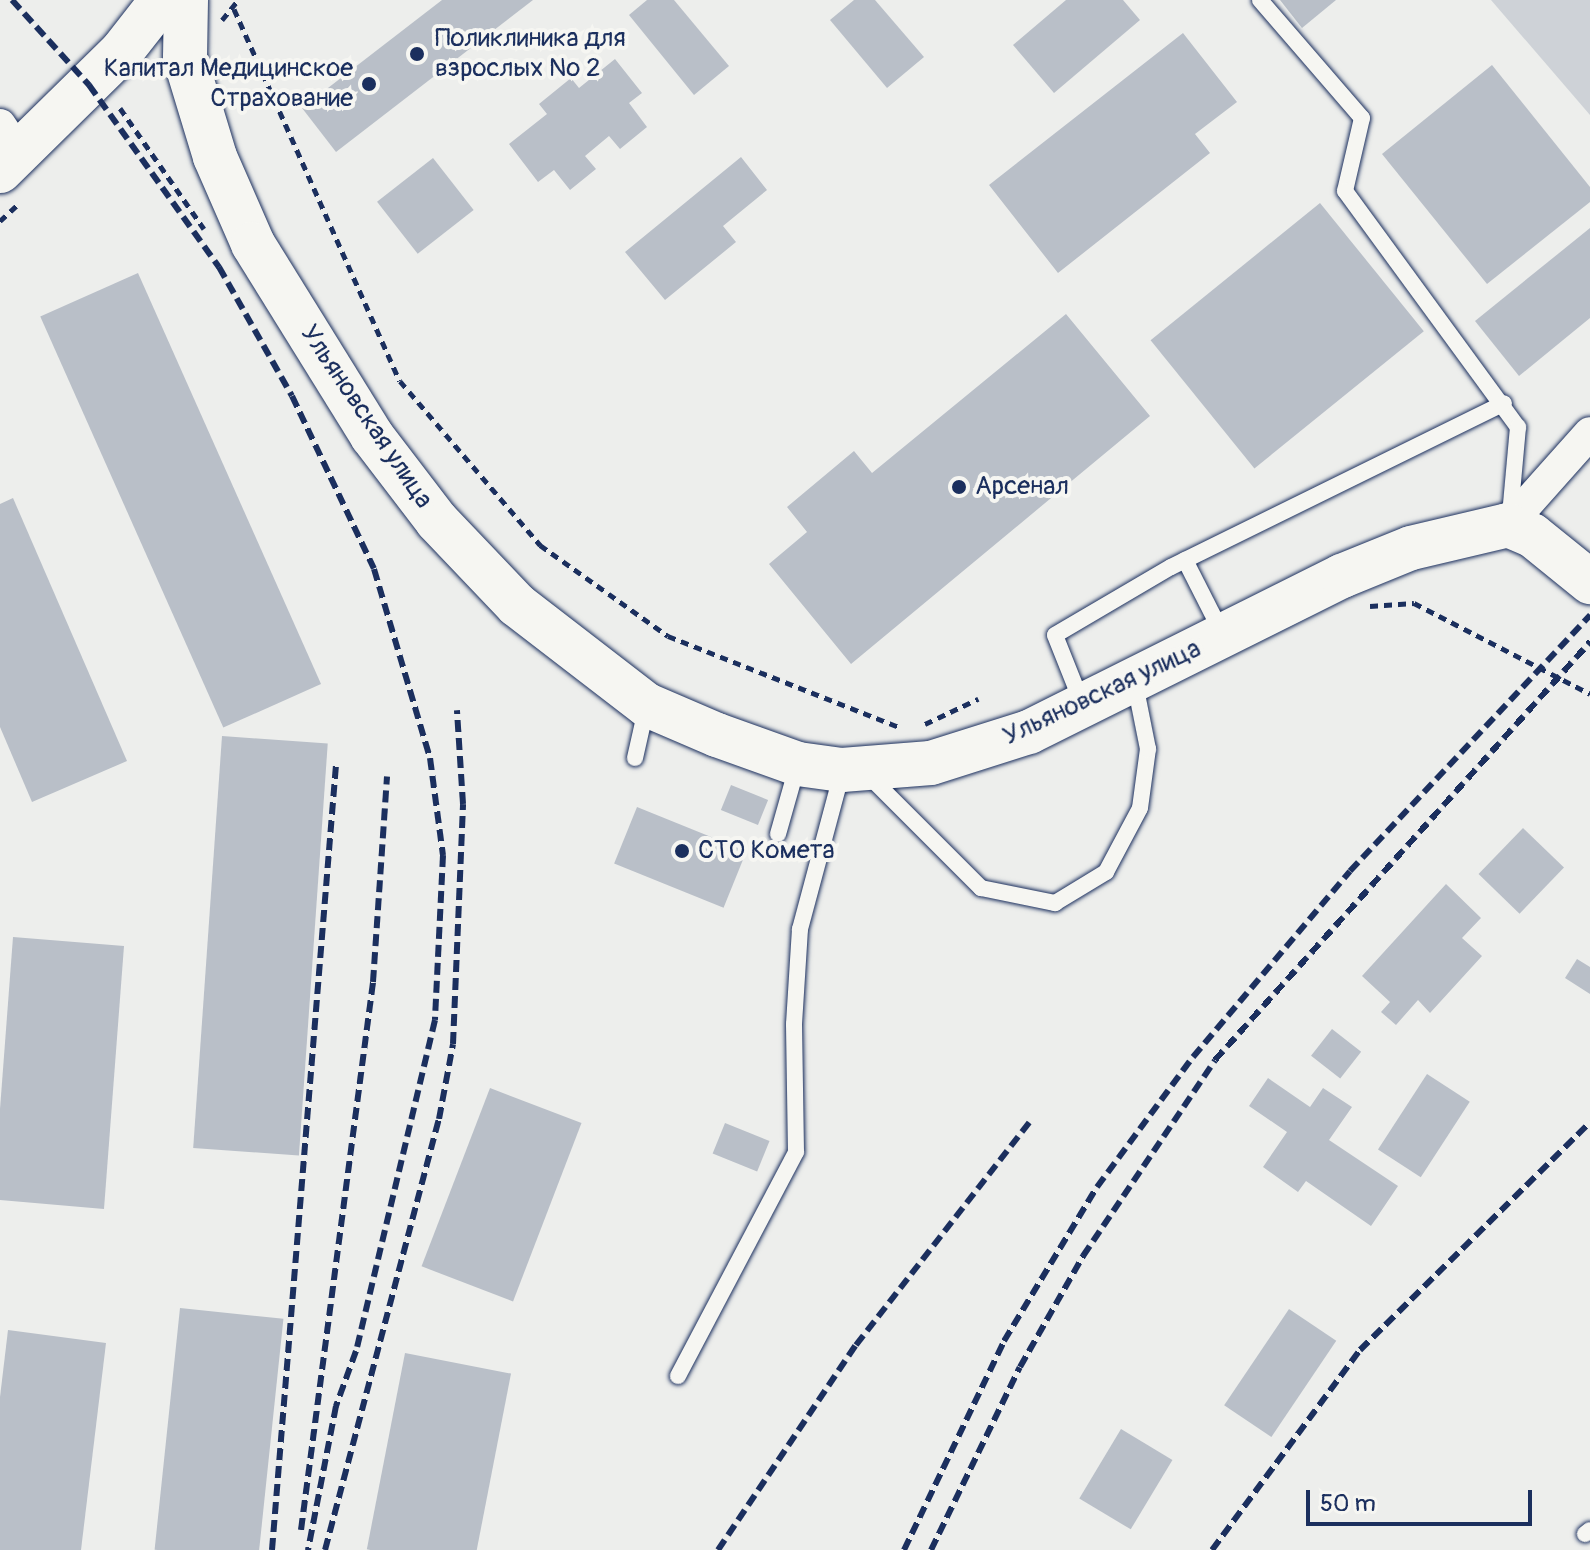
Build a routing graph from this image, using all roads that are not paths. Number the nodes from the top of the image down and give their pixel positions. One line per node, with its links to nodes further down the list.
1 (162, 0): 4 (main road)
2 (1260, 0): 5 (lane)
3 (202, 12): 12 (main road, Ульяновская улица)
4 (6, 150)
5 (1504, 403): 7 (lane); 8 (lane)
6 (1590, 433): 7 (street)
7 (1508, 525): 9 (main road); 10 (main road, Ульяновская улица)
8 (1185, 560): 10 (lane); 13 (lane)
9 (1588, 580)
10 (1224, 636): 11 (main road, Ульяновская улица)
11 (1134, 684): 13 (main road, Ульяновская улица); 16 (lane)
12 (647, 705): 14 (lane); 15 (main road, Ульяновская улица)
13 (1084, 707): 16 (main road, Ульяновская улица)
14 (635, 758)
15 (798, 764): 16 (main road, Ульяновская улица); 17 (lane)
16 (854, 771): 18 (lane)
17 (778, 834)
18 (678, 1376)

